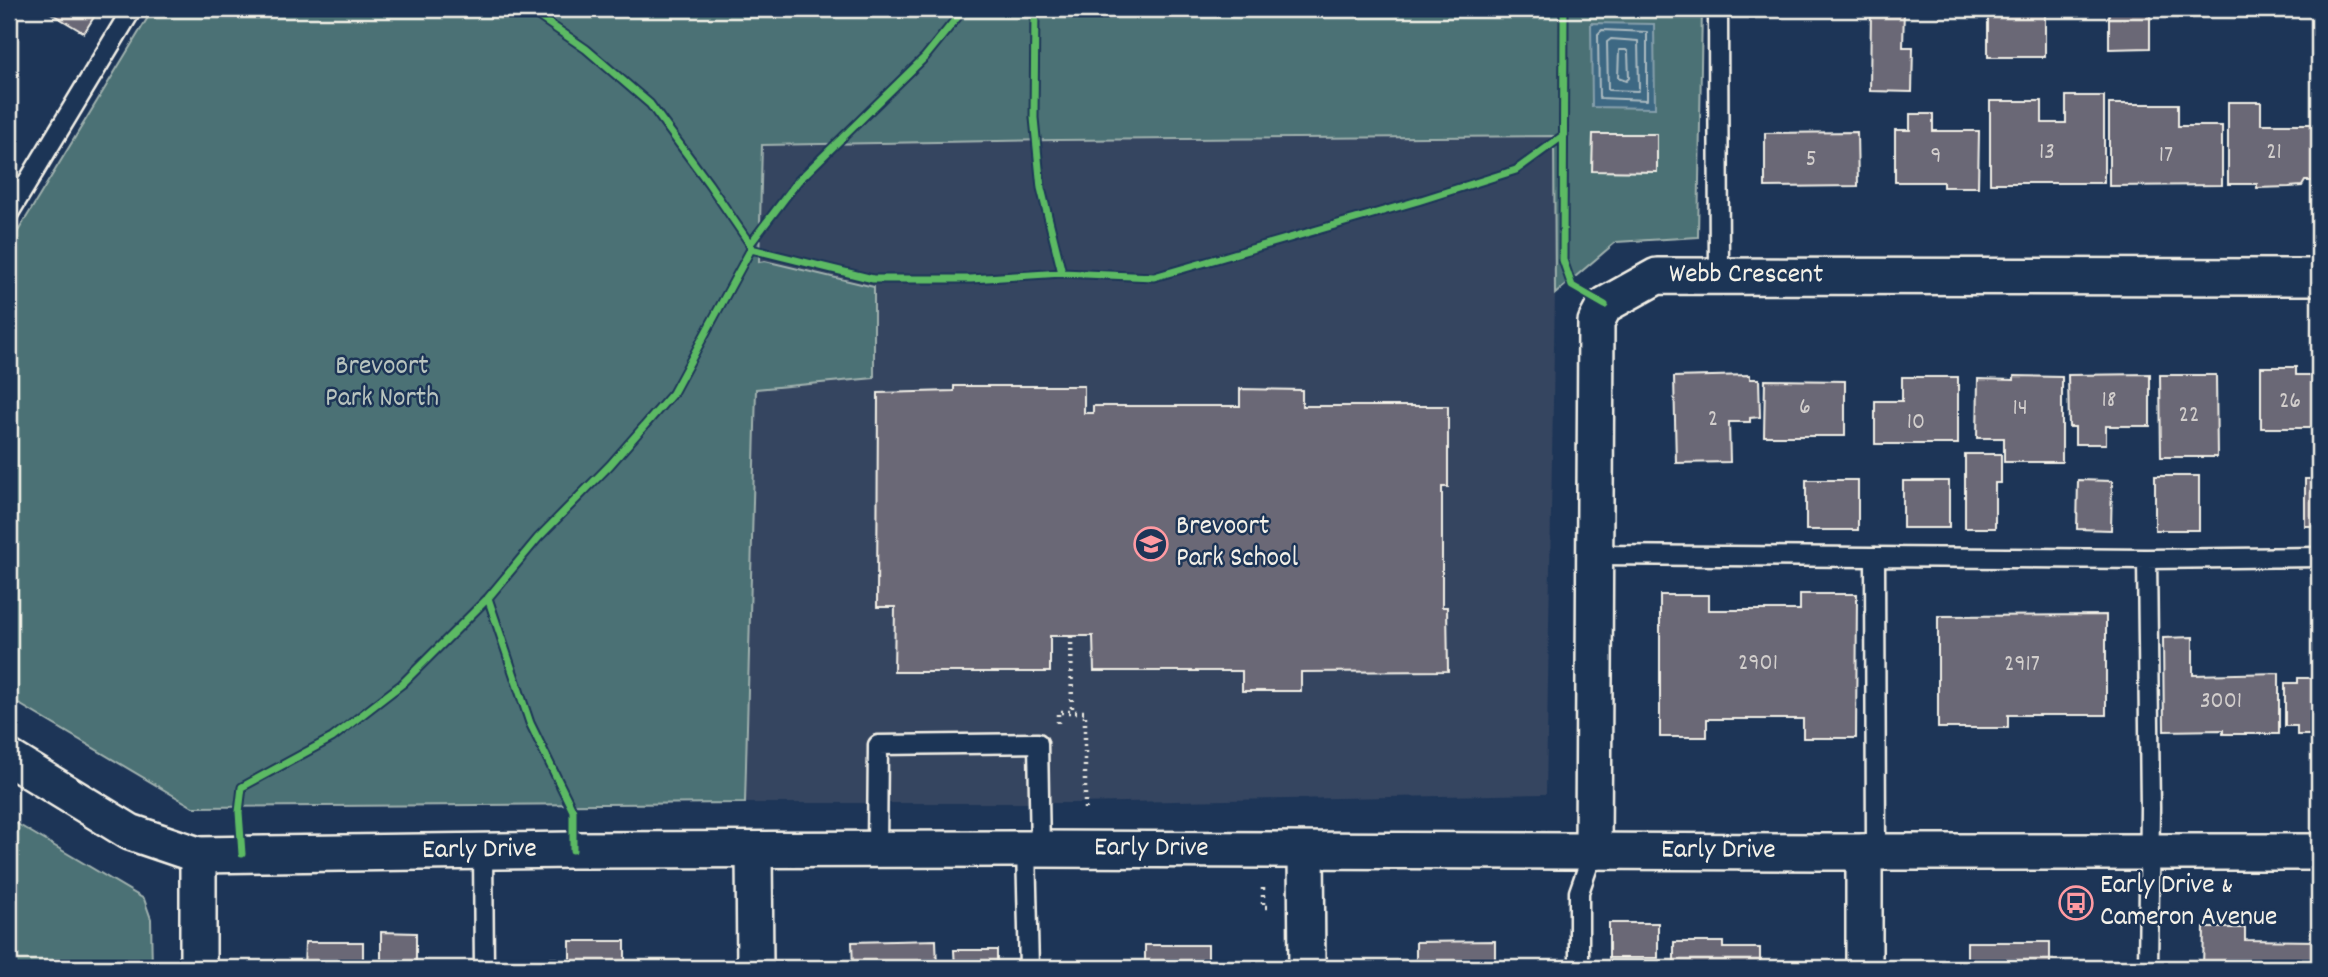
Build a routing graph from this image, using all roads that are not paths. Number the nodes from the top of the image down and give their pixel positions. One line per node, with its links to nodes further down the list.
1 (132, 9): 3 (lane)
2 (1718, 9): 4 (lane)
3 (9, 213)
4 (1719, 275): 5 (street, Webb Crescent); 6 (street, Webb Crescent)
5 (2319, 277)
6 (1595, 555): 7 (lane); 17 (street, Webb Crescent)
7 (1875, 557): 9 (lane); 18 (lane)
8 (2319, 557): 9 (lane)
9 (2147, 559): 15 (lane)
10 (9, 758): 20 (street, Early Drive)
11 (1033, 849): 12 (street, Early Drive); 12 (lane); 14 (street, Early Drive); 24 (lane)
12 (877, 850): 13 (street, Early Drive)
13 (754, 851): 16 (street, Early Drive); 23 (street)
14 (1306, 851): 17 (street, Early Drive); 25 (street)
15 (2149, 851): 18 (street, Early Drive); 19 (street, Early Drive); 28 (lane)
16 (483, 852): 20 (street, Early Drive); 22 (lane)
17 (1593, 852): 18 (street, Early Drive); 26 (lane)
18 (1870, 852): 27 (street)
19 (2319, 852)
20 (198, 855): 21 (street)
21 (198, 968)
22 (484, 968)
23 (755, 968)
24 (1028, 968)
25 (1307, 968)
26 (1579, 968)
27 (1864, 968)
28 (2148, 968)

